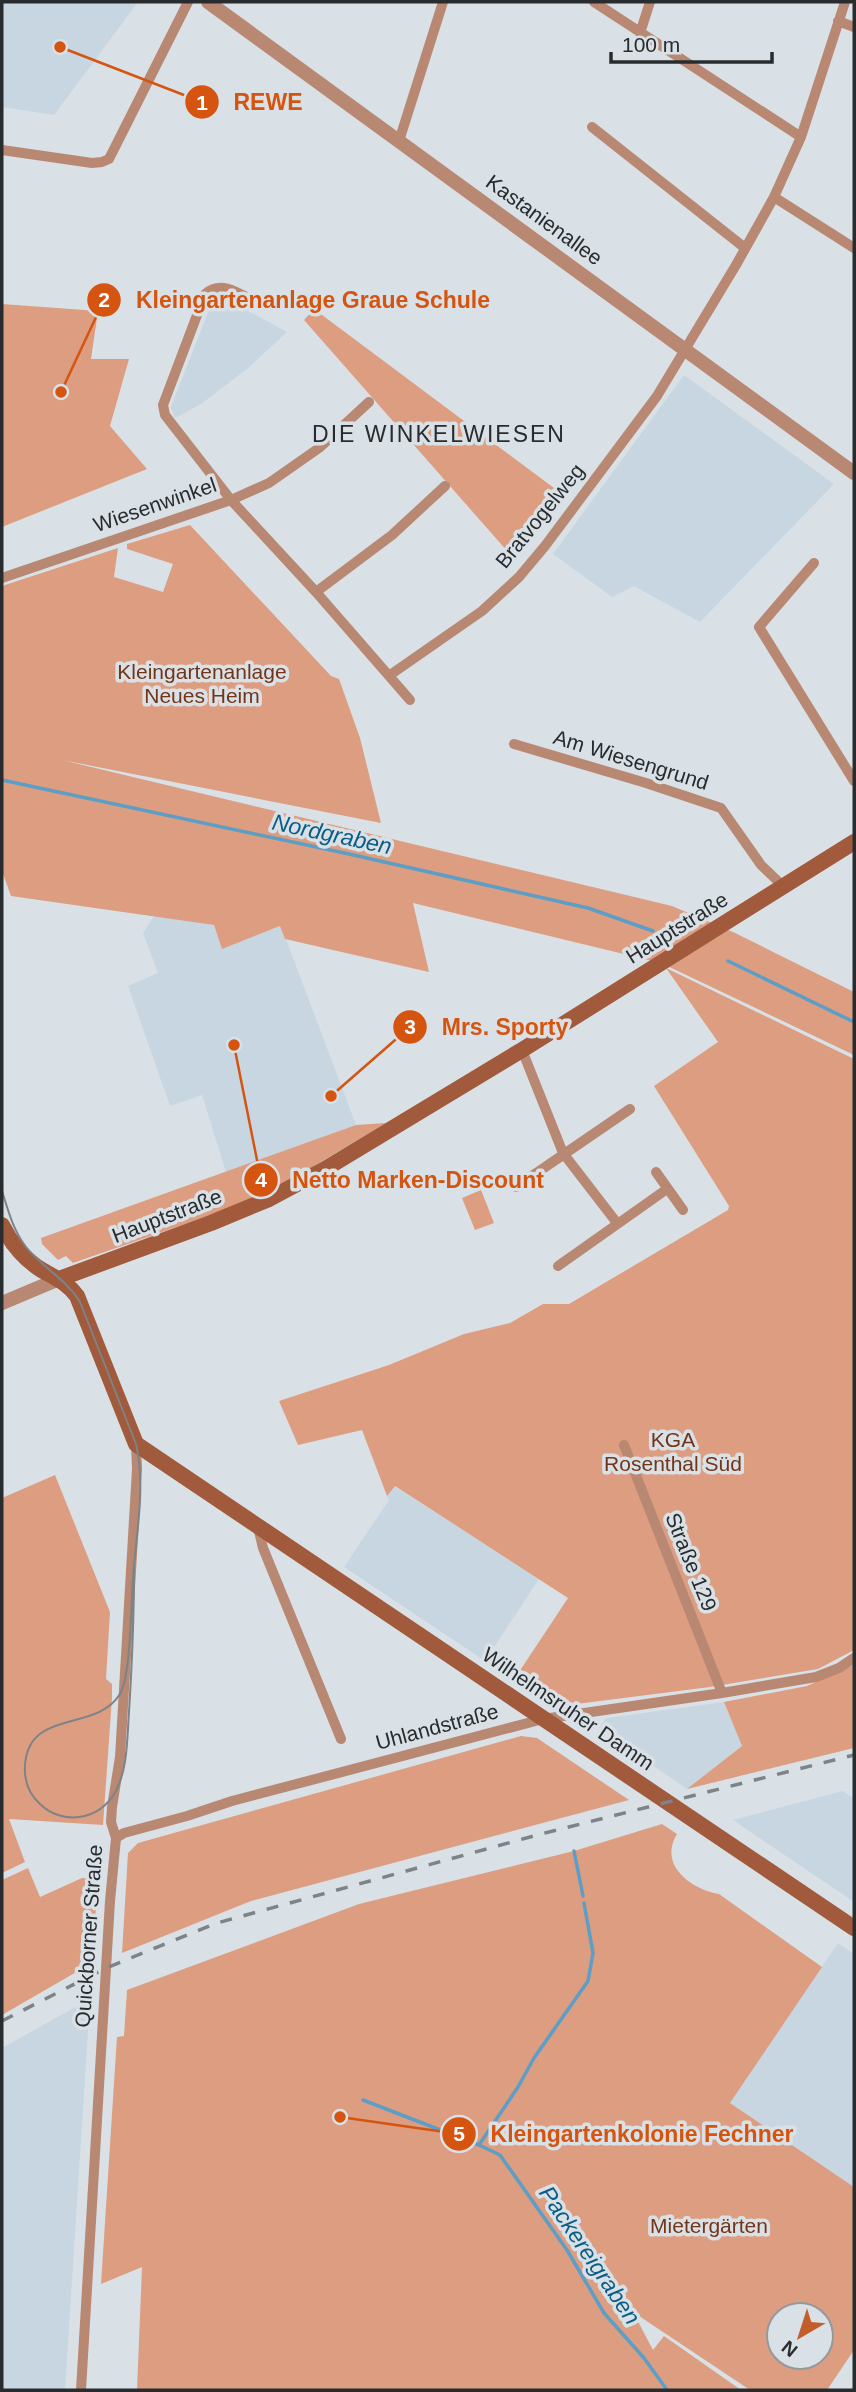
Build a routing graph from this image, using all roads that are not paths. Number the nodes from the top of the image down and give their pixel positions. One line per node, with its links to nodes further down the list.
1 (188, 2): 13 (street)
2 (208, 2): 12 (street, Kastanienallee)
3 (443, 2): 12 (street)
4 (594, 2): 9 (street)
5 (650, 2): 9 (street)
6 (845, 2): 7 (street, Bratvogelweg)
7 (838, 21): 8 (street); 11 (street, Bratvogelweg)
8 (854, 27)
9 (640, 33): 11 (street)
10 (592, 127): 15 (street)
11 (801, 137): 14 (street, Bratvogelweg)
12 (399, 141): 18 (street, Kastanienallee)
13 (2, 150)
14 (774, 197): 15 (street, Bratvogelweg); 16 (street)
15 (745, 248): 18 (street, Bratvogelweg)
16 (854, 248)
17 (268, 303): 22 (street, Wiesenwinkel)
18 (686, 349): 20 (street, Kastanienallee); 26 (street, Bratvogelweg)
19 (369, 402): 22 (street)
20 (854, 473)
21 (445, 486): 25 (street)
22 (232, 500): 24 (street, Wiesenwinkel); 25 (street)
23 (814, 563): 29 (street)
24 (2, 578)
25 (316, 592): 26 (street)
26 (390, 674): 27 (street)
27 (410, 700)
28 (514, 744): 31 (street, Am Wiesengrund)
29 (854, 781)
30 (854, 842): 31 (main road, Hauptstraße)
31 (783, 886): 32 (main road, Hauptstraße)
32 (522, 1050): 34 (street); 42 (main road, Hauptstraße)
33 (630, 1109): 34 (street)
34 (563, 1153): 36 (street); 39 (street)
35 (656, 1172): 37 (street)
36 (516, 1187)
37 (667, 1189): 38 (street); 39 (street)
38 (683, 1210)
39 (617, 1223): 41 (street)
40 (2, 1225): 42 (main road)
41 (558, 1266)
42 (59, 1279): 43 (street, Hauptstraße); 44 (main road)
43 (2, 1303)
44 (135, 1444): 46 (main road, Wilhelmsruher Damm); 51 (street, Quickborner Straße)
45 (624, 1445): 48 (street, Straße 129)
46 (258, 1527): 49 (main road, Wilhelmsruher Damm); 50 (street)
47 (854, 1658): 48 (street, Uhlandstraße)
48 (723, 1693): 49 (street, Uhlandstraße)
49 (543, 1718): 51 (street, Uhlandstraße); 52 (main road, Wilhelmsruher Damm)
50 (341, 1739)
51 (116, 1838): 53 (street, Quickborner Straße)
52 (854, 1928)
53 (80, 2390)

